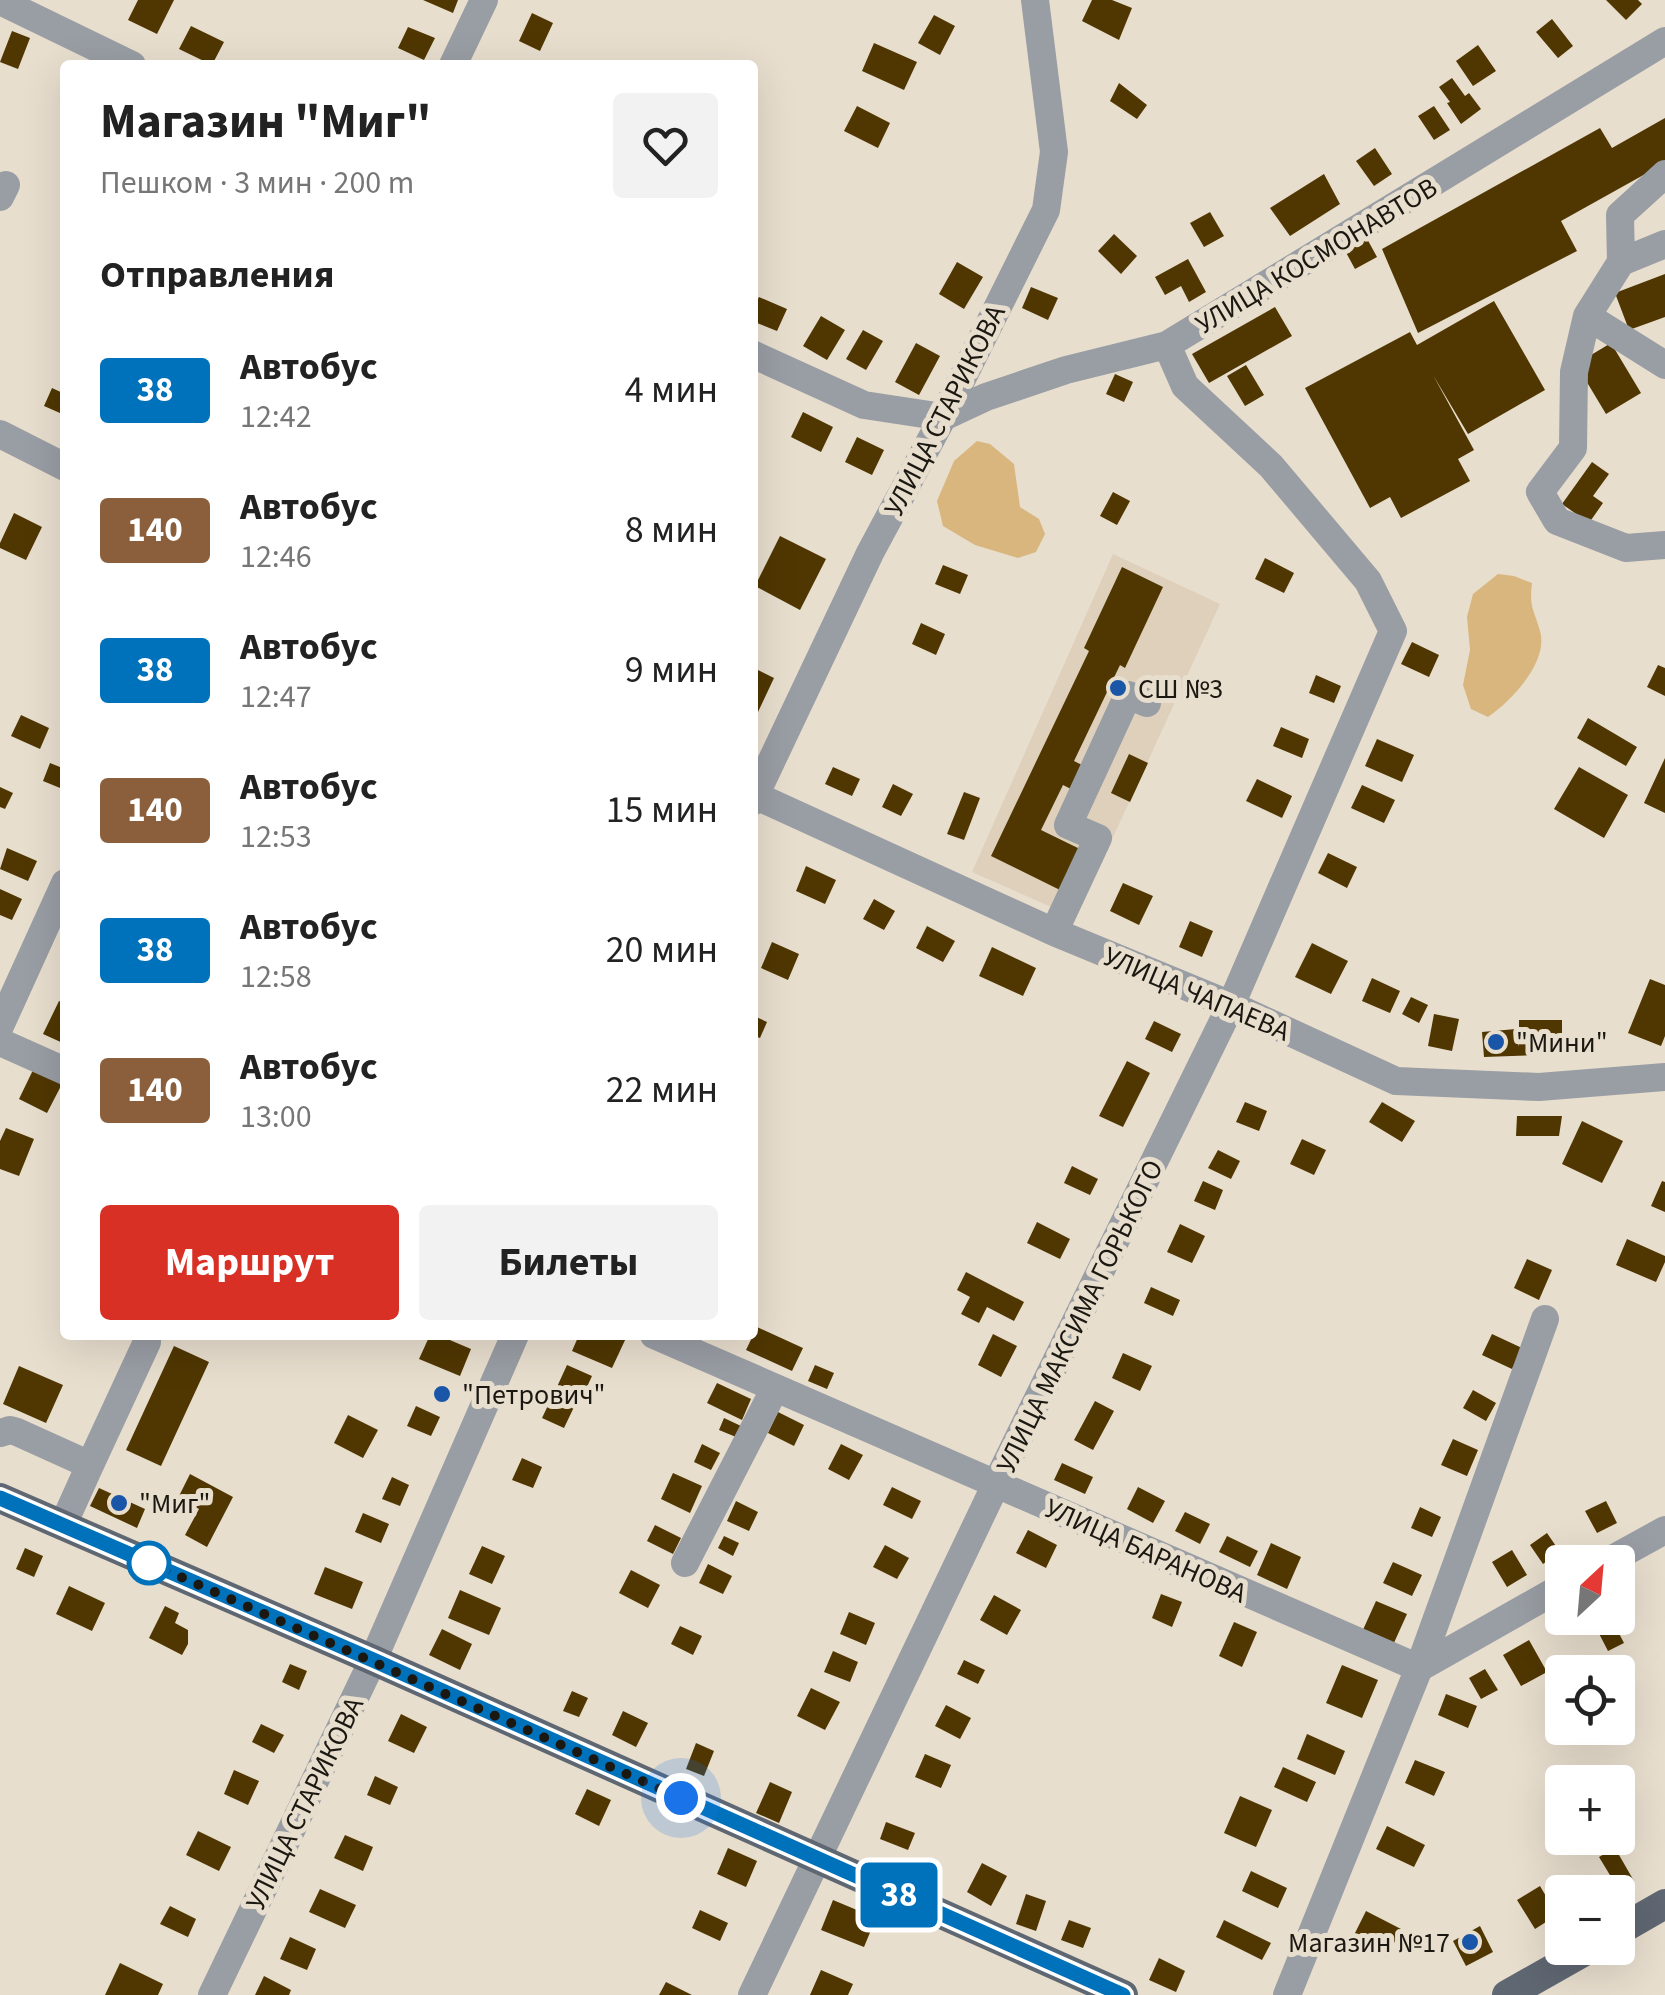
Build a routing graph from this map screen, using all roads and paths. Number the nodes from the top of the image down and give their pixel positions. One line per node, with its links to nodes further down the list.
1 (1035, 0): 14 (street, УЛИЦА СТАРИКОВА)
2 (0, 1): 5 (street)
3 (482, 1): 6 (street)
4 (1665, 41): 11 (street, УЛИЦА КОСМОНАВТОВ)
5 (122, 60)
6 (455, 60)
7 (1665, 174): 9 (street)
8 (1665, 244): 9 (street)
9 (1621, 262): 10 (street)
10 (1587, 316): 13 (street); 17 (street)
11 (1167, 346): 14 (street, УЛИЦА КОСМОНАВТОВ); 23 (street, УЛИЦА МАКСИМА ГОРЬКОГО)
12 (758, 357): 14 (street)
13 (1665, 365)
14 (944, 417): 19 (street, УЛИЦА СТАРИКОВА)
15 (0, 434): 16 (street)
16 (60, 464)
17 (1665, 545)
18 (1146, 703): 22 (street)
19 (758, 787)
20 (758, 799): 22 (street, УЛИЦА ЧАПАЕВА)
21 (60, 894): 24 (street)
22 (1054, 932): 23 (street, УЛИЦА ЧАПАЕВА)
23 (1231, 1005): 27 (street, УЛИЦА ЧАПАЕВА); 35 (street, УЛИЦА МАКСИМА ГОРЬКОГО)
24 (0, 1026)
25 (0, 1042): 26 (street)
26 (60, 1069)
27 (1665, 1077)
28 (1545, 1319): 43 (street)
29 (513, 1340): 42 (street, УЛИЦА СТАРИКОВА)
30 (665, 1340): 32 (street, УЛИЦА БАРАНОВА)
31 (147, 1342): 34 (street)
32 (775, 1388): 35 (street, УЛИЦА БАРАНОВА); 40 (street)
33 (0, 1433): 34 (street)
34 (90, 1465): 37 (street)
35 (996, 1484): 43 (street, УЛИЦА БАРАНОВА); 44 (street, УЛИЦА МАКСИМА ГОРЬКОГО)
36 (0, 1498): 37 (main road)
37 (62, 1525): 42 (main road)
38 (1665, 1530): 39 (street)
39 (1635, 1547)
40 (685, 1563)
41 (1545, 1597): 43 (street)
42 (373, 1660): 44 (main road); 48 (street, УЛИЦА СТАРИКОВА)
43 (1418, 1668): 51 (street)
44 (818, 1860): 49 (street, УЛИЦА МАКСИМА ГОРЬКОГО); 50 (main road)
45 (1665, 1904): 46 (main road)
46 (1635, 1922)
47 (1560, 1965): 52 (main road)
48 (212, 1995)
49 (752, 1995)
50 (1123, 1995)
51 (1288, 1995)
52 (1507, 1995)

